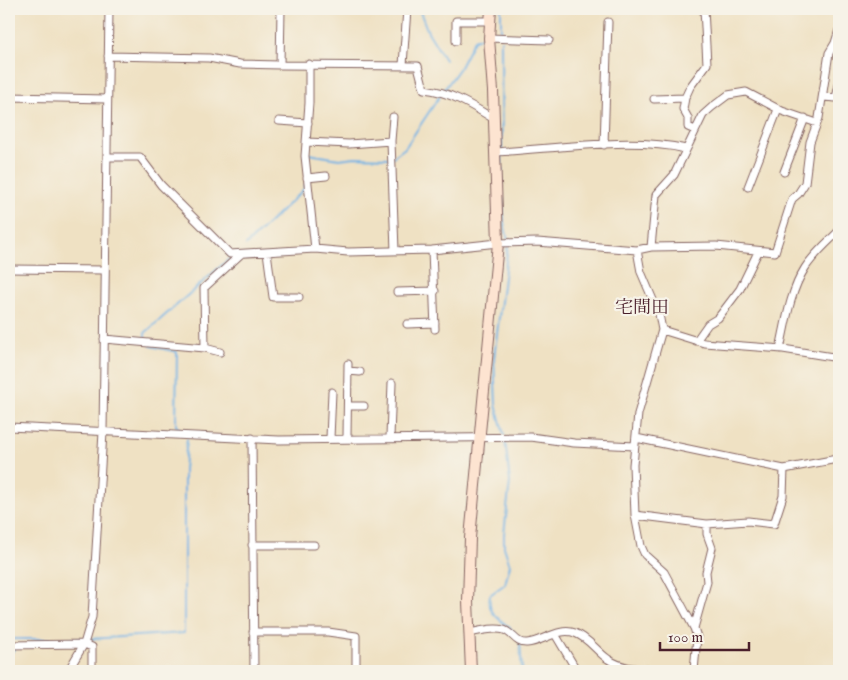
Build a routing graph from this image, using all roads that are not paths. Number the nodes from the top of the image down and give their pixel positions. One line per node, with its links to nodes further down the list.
1 (109, 9): 12 (street)
2 (281, 9): 14 (street)
3 (407, 9): 15 (street)
4 (490, 9): 6 (street)
5 (704, 9): 19 (street)
6 (490, 21): 9 (street); 11 (street)
7 (608, 22): 32 (street)
8 (839, 30): 18 (street)
9 (489, 38): 10 (street); 25 (street)
10 (549, 40)
11 (456, 41)
12 (108, 56): 14 (street); 20 (street)
13 (309, 64): 14 (street); 15 (street); 27 (street)
14 (280, 65)
15 (403, 66): 25 (street)
16 (839, 85): 18 (street)
17 (9, 97): 20 (street)
18 (823, 97): 28 (street)
19 (685, 98): 21 (street); 29 (street)
20 (108, 99): 35 (street)
21 (654, 99)
22 (776, 112): 39 (street)
23 (393, 117): 30 (street)
24 (805, 118): 28 (street); 29 (street); 36 (street)
25 (494, 119): 34 (street)
26 (279, 121): 27 (street)
27 (308, 123): 31 (street)
28 (817, 123): 48 (street)
29 (695, 130): 33 (street)
30 (391, 141): 31 (street); 46 (street)
31 (307, 142): 38 (street)
32 (604, 145): 33 (street); 34 (street)
33 (686, 149): 42 (street)
34 (496, 152): 41 (street)
35 (106, 157): 49 (street); 51 (street)
36 (784, 172)
37 (326, 176): 38 (street)
38 (307, 178): 43 (street)
39 (748, 187)
40 (839, 231): 60 (street)
41 (501, 243): 44 (street); 45 (street); 74 (street)
42 (651, 247): 45 (street); 48 (street)
43 (315, 249): 46 (street); 47 (street)
44 (432, 250): 46 (street); 52 (street)
45 (637, 250): 56 (street)
46 (394, 251)
47 (267, 252): 49 (street); 54 (street)
48 (758, 252): 58 (street)
49 (241, 254): 59 (street)
50 (9, 269): 51 (street)
51 (105, 270): 57 (street)
52 (435, 291): 53 (street); 55 (street)
53 (397, 292)
54 (299, 297)
55 (411, 326)
56 (662, 330): 58 (street); 75 (street)
57 (104, 339): 59 (street); 69 (street)
58 (696, 341): 60 (street)
59 (205, 348): 61 (street)
60 (780, 349): 62 (street)
61 (220, 352)
62 (839, 358)
63 (360, 372): 66 (street)
64 (392, 383): 70 (street)
65 (332, 392): 72 (street)
66 (348, 406): 67 (street); 73 (street)
67 (364, 406)
68 (9, 427): 69 (street)
69 (103, 432): 71 (street); 87 (street)
70 (390, 437): 73 (street); 74 (street)
71 (252, 438): 72 (street); 81 (street)
72 (330, 438): 73 (street)
73 (347, 438)
74 (480, 438): 76 (street); 85 (street)
75 (636, 438): 76 (street); 78 (street)
76 (635, 446): 79 (street)
77 (839, 454): 78 (street)
78 (784, 469): 80 (street)
79 (635, 515): 80 (street); 83 (street)
80 (707, 524): 83 (street)
81 (252, 545): 82 (street); 84 (street)
82 (314, 545)
83 (694, 628): 96 (street)
84 (253, 632): 91 (street); 92 (street)
85 (470, 633): 86 (street); 93 (street)
86 (555, 634): 94 (street); 95 (street)
87 (84, 644): 88 (street); 89 (street); 90 (street)
88 (9, 646)
89 (68, 671)
90 (92, 671)
91 (254, 671)
92 (356, 671)
93 (471, 671)
94 (577, 671)
95 (664, 671)
96 (694, 671)

